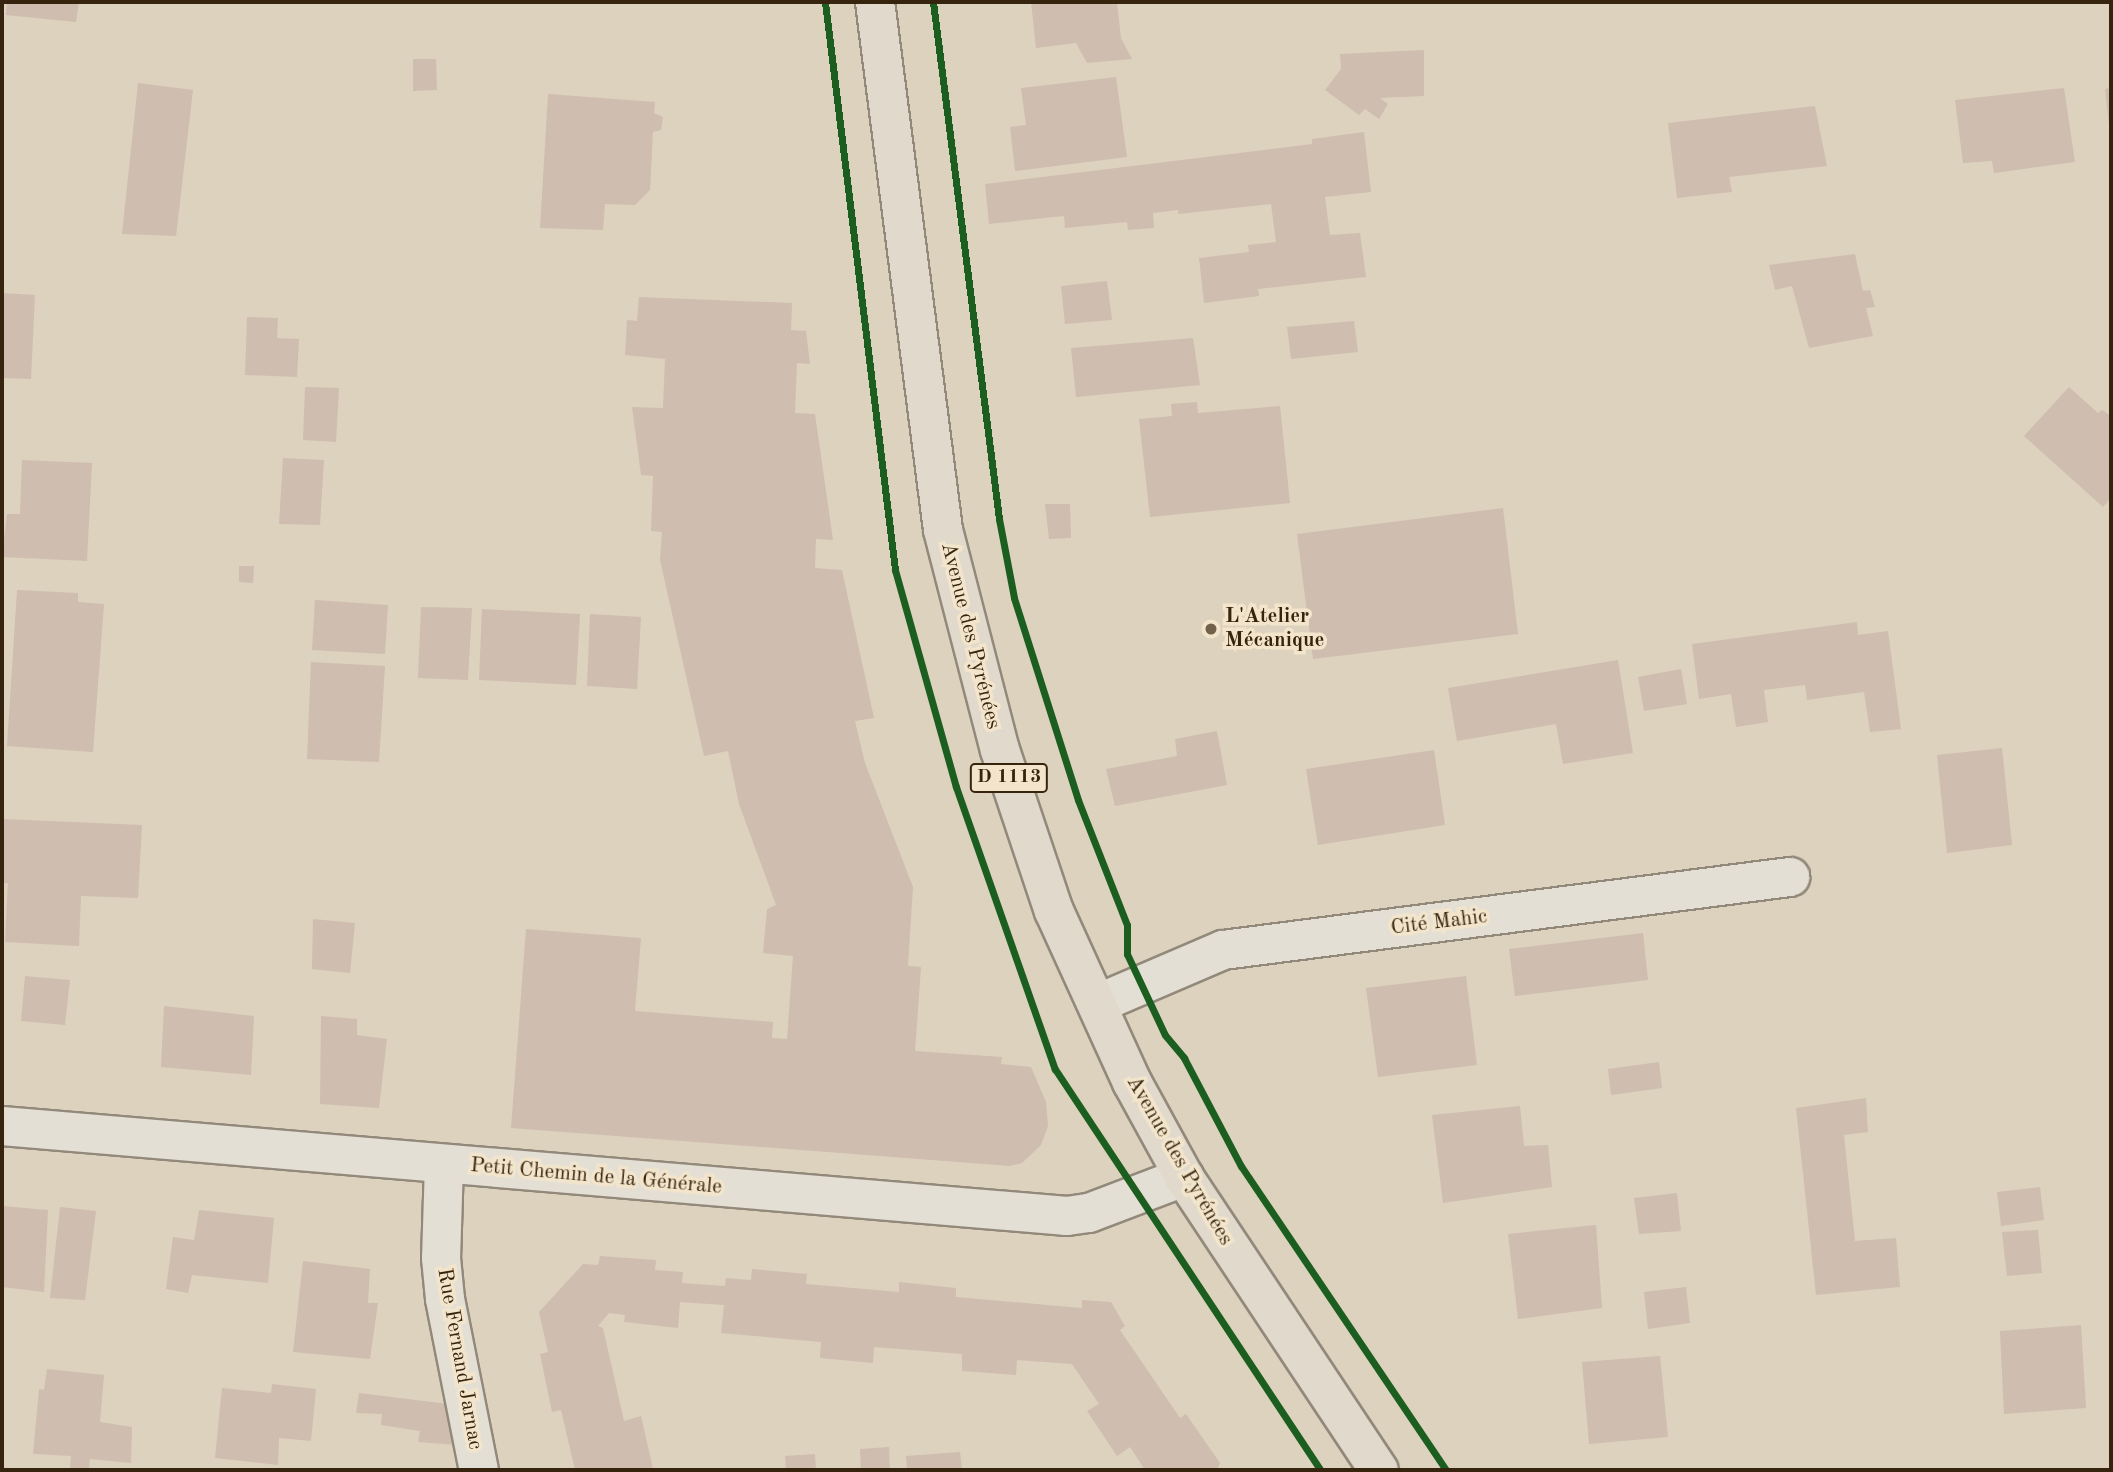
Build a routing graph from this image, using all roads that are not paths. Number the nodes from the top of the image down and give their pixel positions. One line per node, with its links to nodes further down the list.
1 (875, 2): 3 (main road, Avenue des Pyrénées / D 1113)
2 (1790, 877): 3 (street, Cité Mahic)
3 (1097, 1004): 6 (main road, Avenue des Pyrénées / D 1113)
4 (2, 1126): 5 (street, Petit Chemin de la Générale)
5 (444, 1164): 6 (street, Petit Chemin de la Générale); 7 (street, Rue Fernand Jarnac)
6 (1184, 1177): 8 (main road, Avenue des Pyrénées / D 1113)
7 (479, 1470)
8 (1379, 1470)

